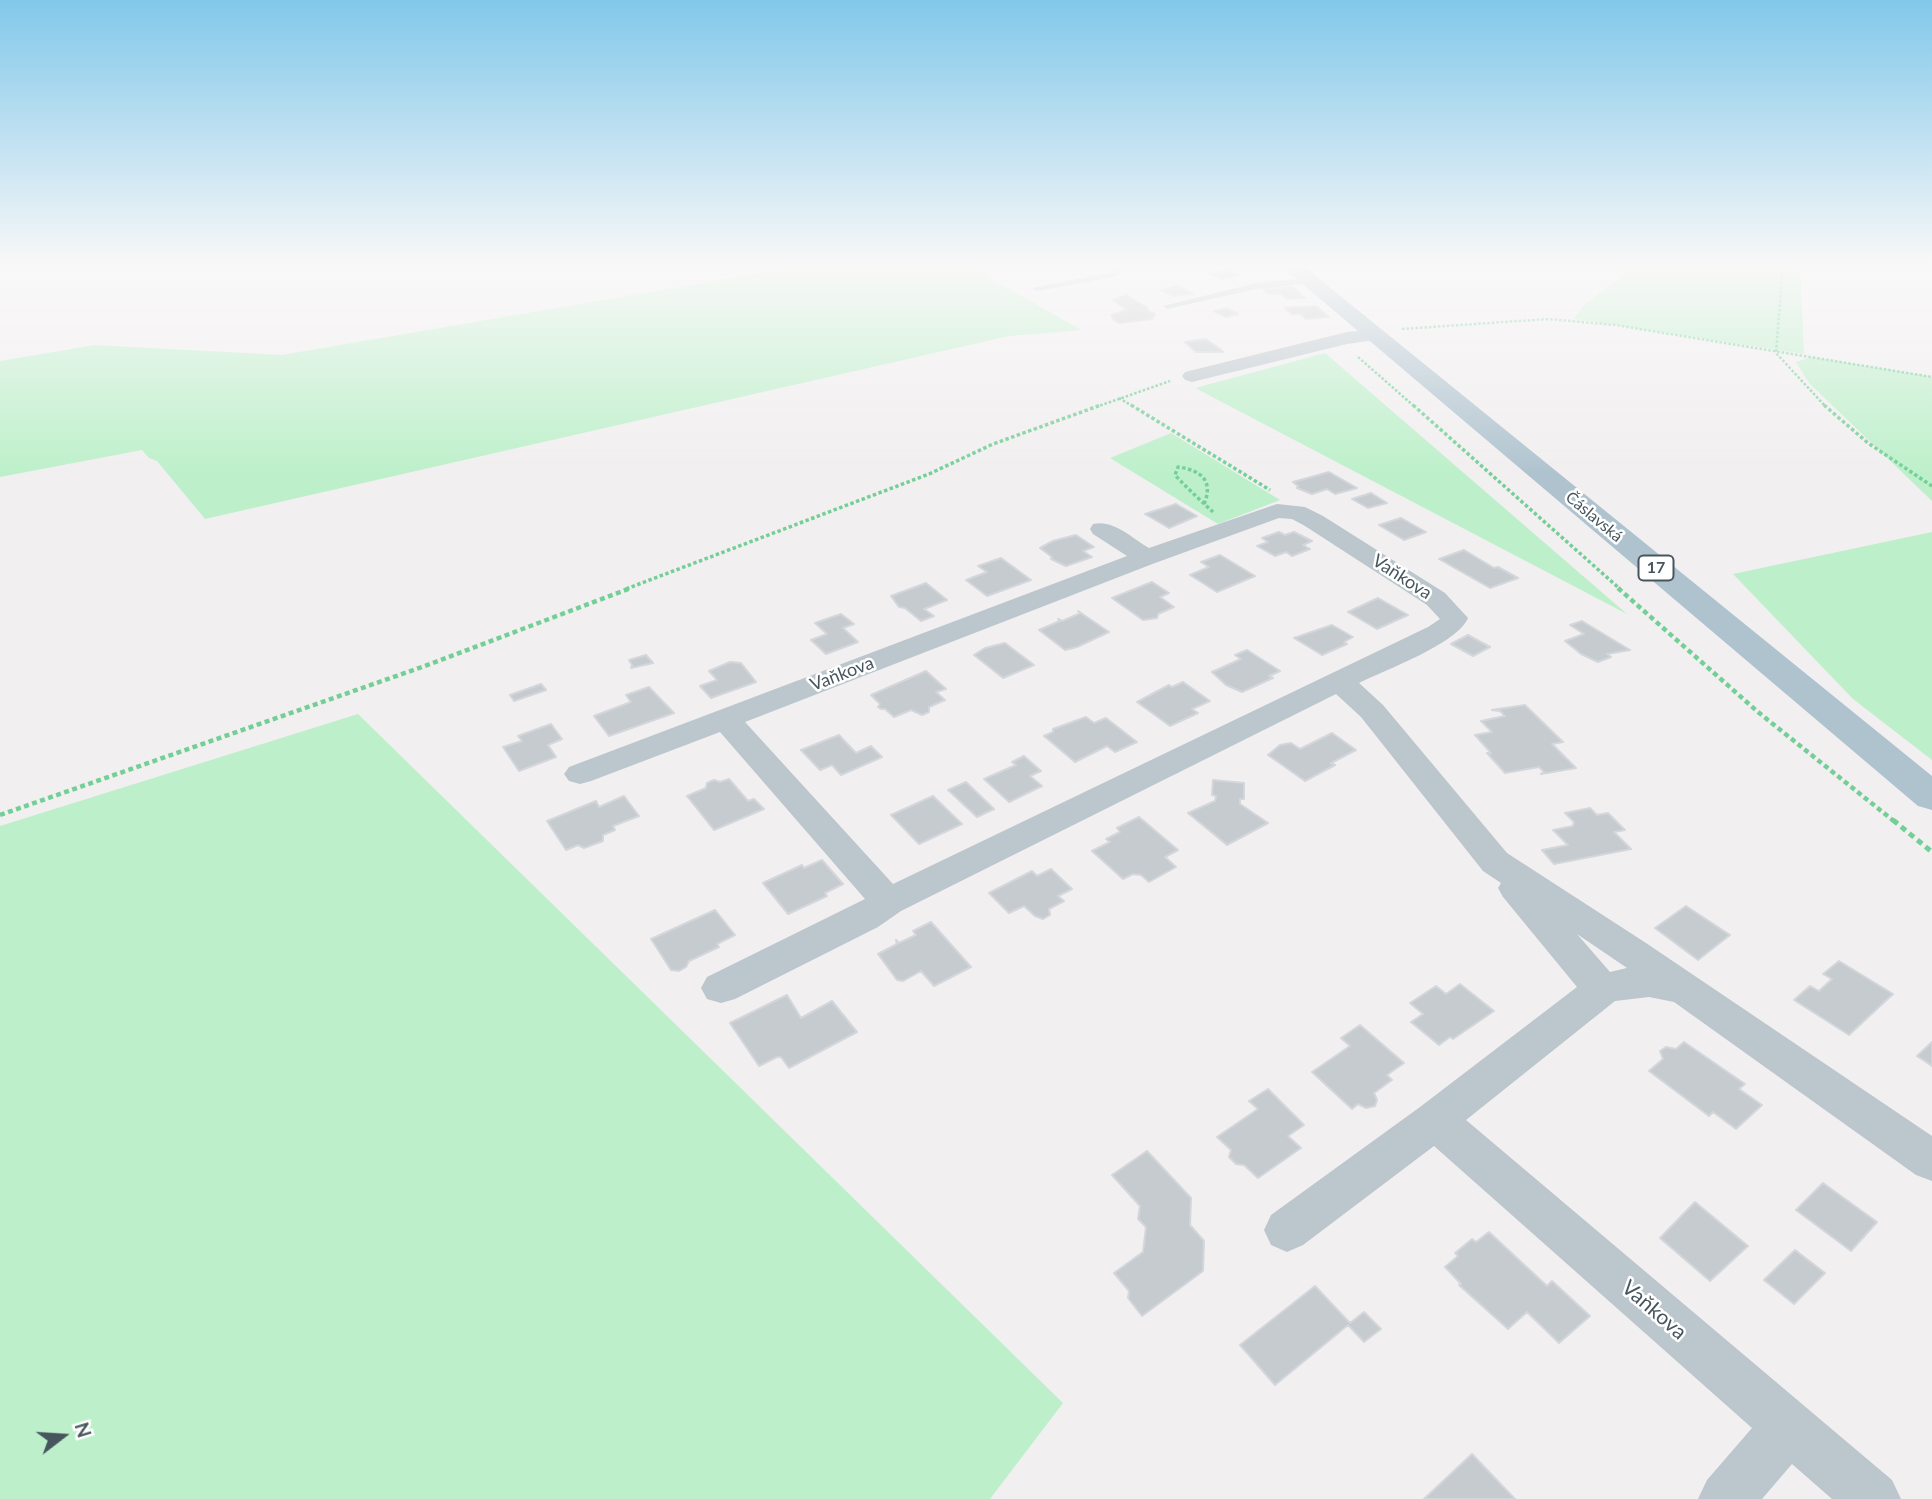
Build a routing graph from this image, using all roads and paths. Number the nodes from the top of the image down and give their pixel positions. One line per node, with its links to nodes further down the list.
1 (1368, 334): 5 (street); 17 (main road, Čáslavská / 17); 19 (path)
2 (1666, 334): 4 (path)
3 (1778, 334): 4 (path)
4 (1776, 354): 6 (path); 8 (path)
5 (1192, 376): 7 (path)
6 (1932, 377)
7 (1118, 397): 10 (path); 18 (path)
8 (1932, 486)
9 (1204, 504): 9 (path); 11 (path)
10 (1287, 511): 11 (street, Vaňkova); 14 (street, Vaňkova)
11 (1235, 524): 13 (street, Vaňkova)
12 (1102, 529): 13 (street)
13 (1146, 558): 15 (street, Vaňkova)
14 (1339, 682): 20 (street); 21 (street, Vaňkova)
15 (725, 719): 16 (street, Vaňkova); 21 (street)
16 (580, 775)
17 (1932, 797)
18 (0, 815)
19 (1932, 852)
20 (1495, 862): 23 (street); 24 (street)
21 (888, 902): 22 (street, Vaňkova)
22 (721, 988)
23 (1602, 990): 24 (street); 25 (street)
24 (1689, 994): 26 (street)
25 (1435, 1120): 27 (street); 28 (street, Vaňkova)
26 (1932, 1161)
27 (1287, 1230)
28 (1789, 1426): 29 (street); 30 (street, Vaňkova)
29 (1726, 1499)
30 (1873, 1499)

